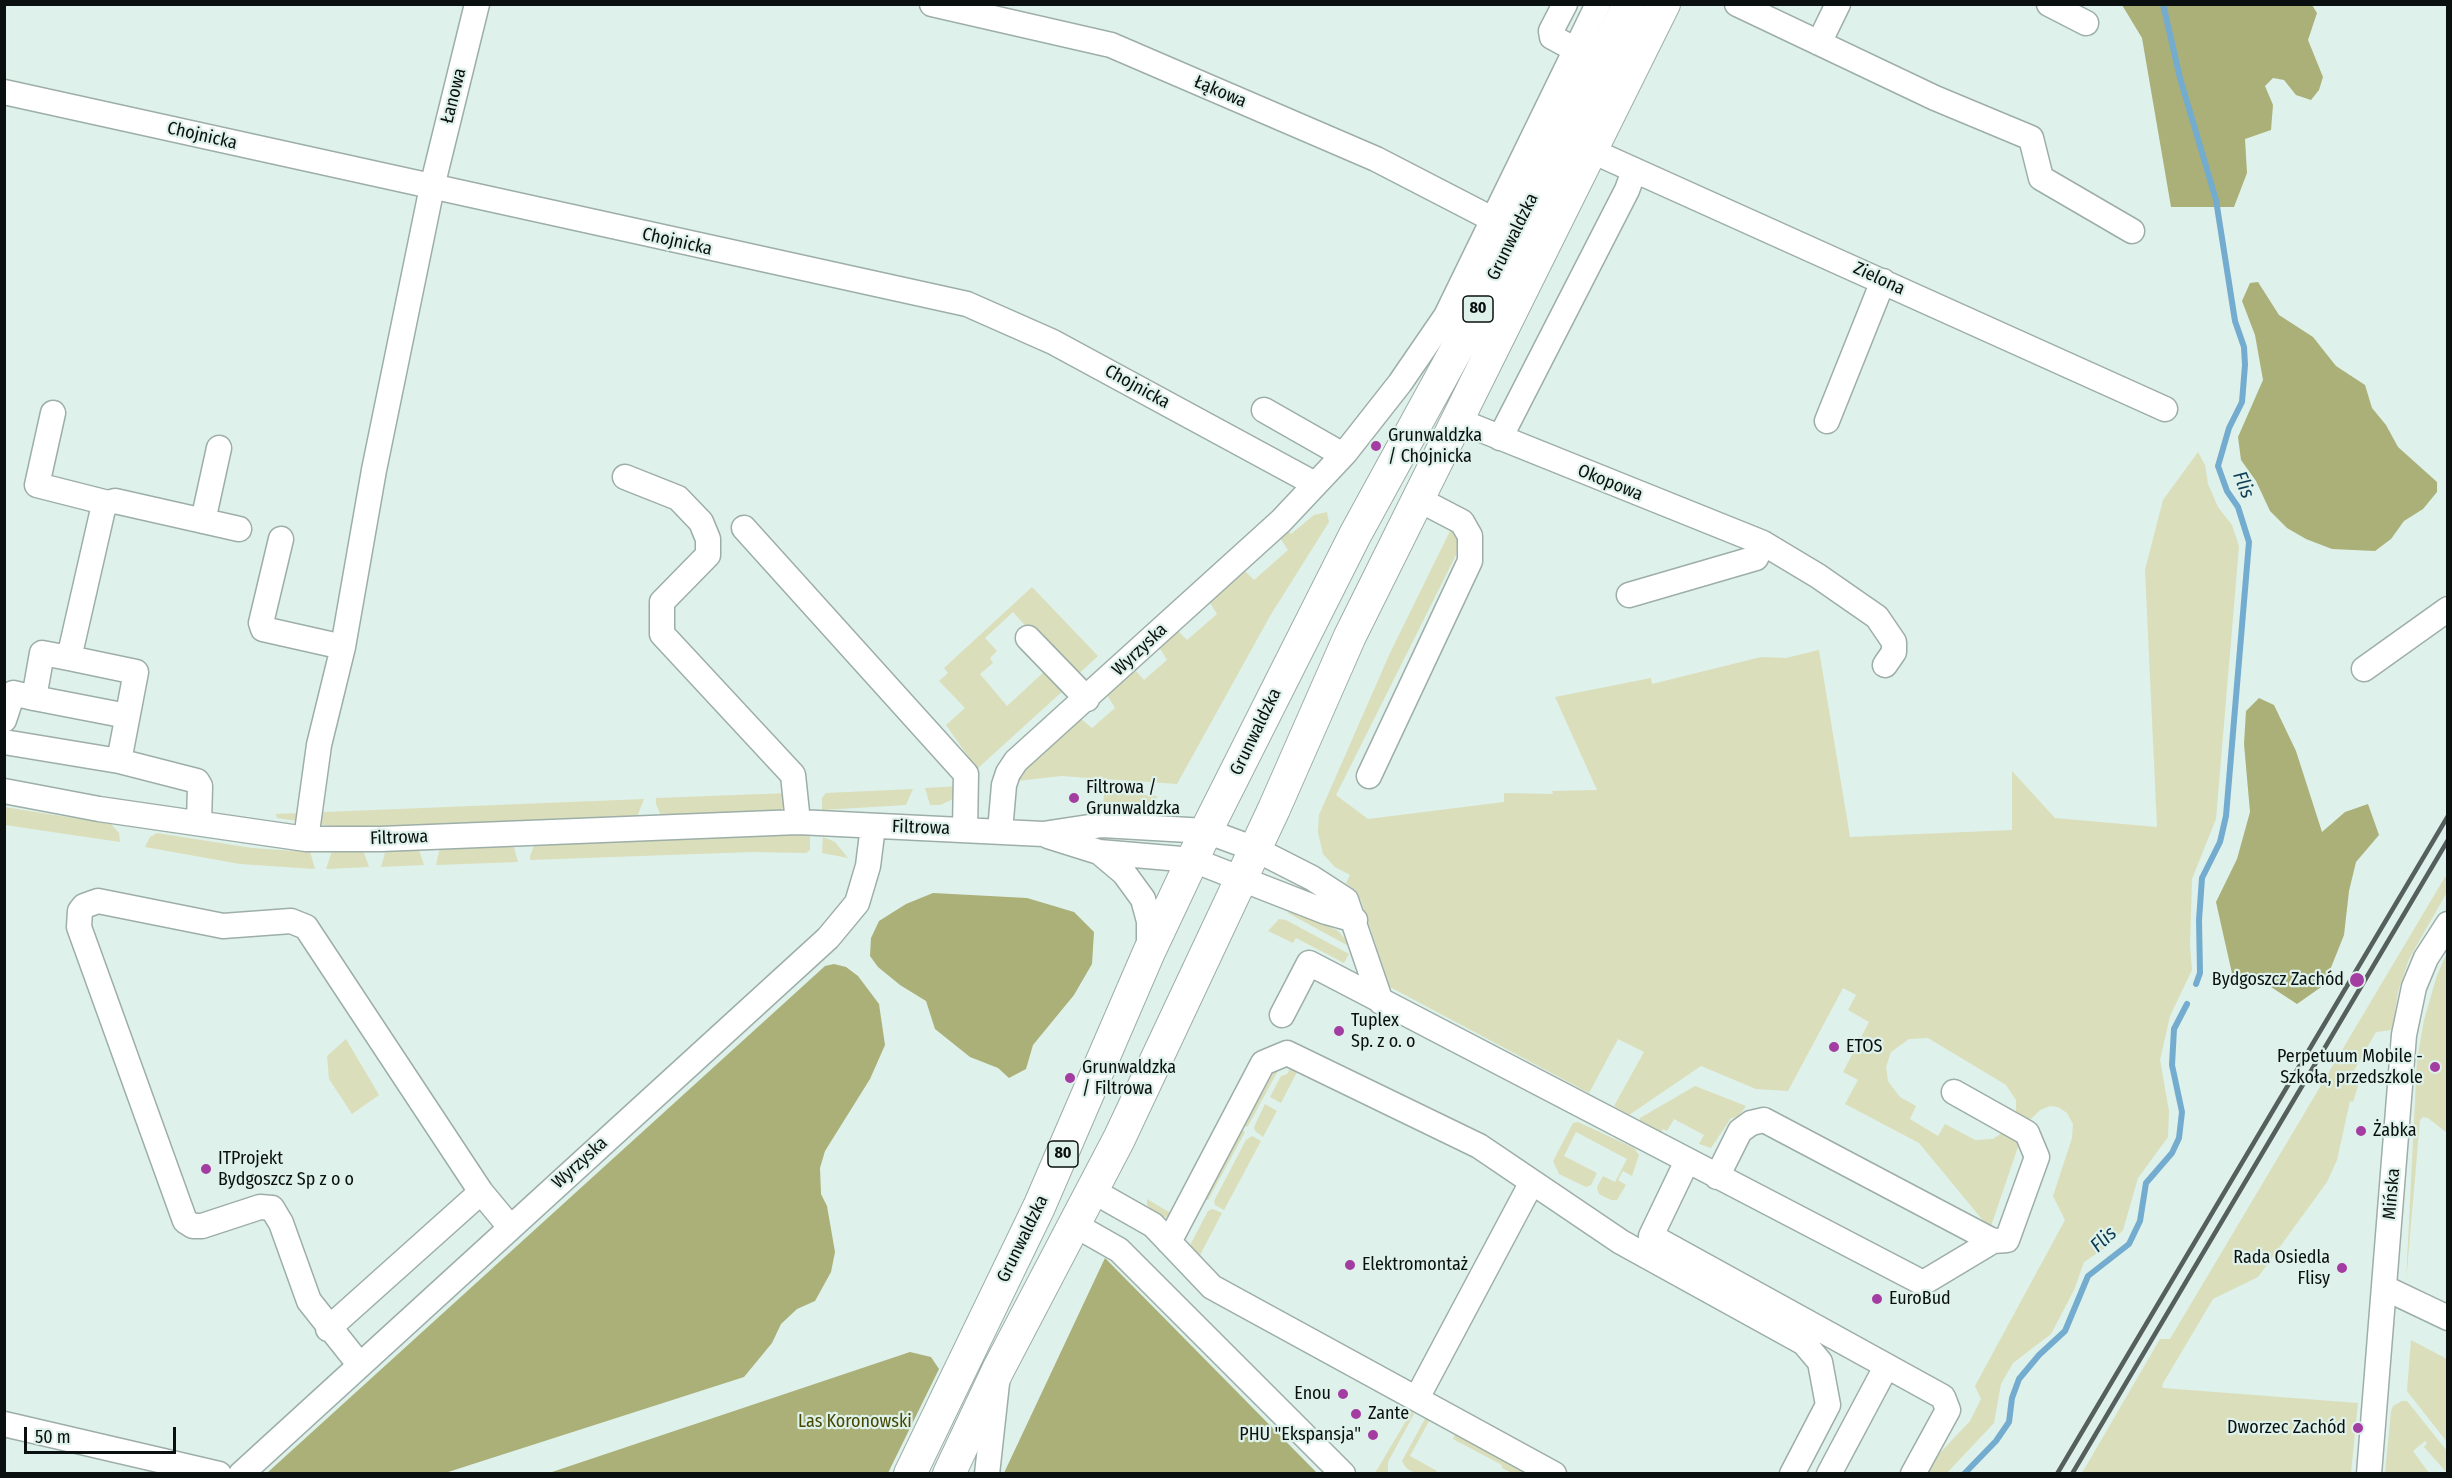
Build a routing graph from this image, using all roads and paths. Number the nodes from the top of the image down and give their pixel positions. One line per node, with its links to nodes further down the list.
1 (477, 4): 16 (street, Łanowa)
2 (932, 4): 17 (street, Łąkowa)
3 (1565, 4): 12 (street)
4 (1598, 4): 12 (street, Wyrzyska)
5 (1629, 4): 57 (main road, Grunwaldzka / 80)
6 (1664, 4): 14 (main road, Grunwaldzka / 80)
7 (1737, 4): 11 (street)
8 (1838, 4): 11 (street)
9 (2049, 4): 10 (street)
10 (2086, 23)
11 (1819, 43): 18 (street)
12 (1576, 50): 17 (street, Wyrzyska)
13 (4, 92): 16 (street, Chojnicka)
14 (1592, 151): 15 (street, Zielona); 23 (main road, Grunwaldzka / 80)
15 (1634, 171): 19 (street, Zielona); 25 (street)
16 (432, 187): 29 (street, Chojnicka); 40 (street, Łanowa)
17 (1494, 220): 27 (street, Wyrzyska)
18 (2132, 231)
19 (1883, 281): 20 (street, Zielona); 24 (street)
20 (2166, 409)
21 (1264, 410): 27 (street)
22 (53, 413): 31 (street)
23 (1457, 420): 25 (street, Okopowa); 30 (main road, Grunwaldzka / 80)
24 (1827, 421)
25 (1500, 438): 36 (street, Okopowa)
26 (219, 448): 32 (street)
27 (1343, 455): 29 (street, Wyrzyska)
28 (625, 477): 52 (street)
29 (1315, 484): 45 (street, Wyrzyska)
30 (1418, 499): 50 (street); 60 (main road, Grunwaldzka / 80)
31 (108, 503): 32 (street); 41 (street)
32 (202, 521): 34 (street)
33 (744, 528): 55 (street)
34 (238, 529)
35 (281, 539): 40 (street)
36 (1763, 543): 37 (street); 42 (street, Okopowa)
37 (1629, 595)
38 (2448, 609): 43 (street)
39 (1028, 638): 45 (street)
40 (343, 647): 59 (street, Łanowa)
41 (69, 658): 44 (street); 46 (street)
42 (1885, 665)
43 (2364, 669)
44 (34, 698): 46 (street); 47 (street)
45 (1087, 699): 56 (street, Wyrzyska)
46 (127, 716): 49 (street)
47 (4, 720)
48 (4, 742): 49 (street)
49 (119, 760): 53 (street)
50 (1369, 776)
51 (4, 791): 53 (street, Filtrowa)
52 (798, 822): 54 (street, Filtrowa); 59 (street, Filtrowa)
53 (199, 823): 59 (street, Filtrowa)
54 (873, 826): 55 (street, Filtrowa); 76 (street, Wyrzyska)
55 (965, 830): 56 (street, Filtrowa)
56 (1000, 831): 58 (street, Filtrowa)
57 (1206, 831): 58 (street, Filtrowa); 60 (street, Filtrowa); 62 (main road, Grunwaldzka / 80)
58 (1043, 834): 61 (street, Filtrowa)
59 (306, 839)
60 (1255, 849): 63 (main road, Grunwaldzka / 80); 64 (street, Filtrowa)
61 (1099, 852): 62 (street, Filtrowa); 66 (street)
62 (1193, 860): 63 (street, Filtrowa); 66 (main road, Grunwaldzka / 80)
63 (1242, 877): 64 (street, Filtrowa); 73 (main road, Grunwaldzka / 80)
64 (1355, 920): 67 (street, Filtrowa)
65 (2448, 924): 79 (street, Mińska)
66 (1149, 952): 89 (main road, Grunwaldzka / 80)
67 (1381, 1002): 68 (street); 70 (street)
68 (1282, 1015)
69 (1954, 1092): 77 (street)
70 (1687, 1161): 71 (street); 83 (street)
71 (1717, 1177): 77 (street); 77 (street)
72 (1532, 1182): 78 (street); 85 (street); 94 (street)
73 (1093, 1191): 75 (main road, Grunwaldzka / 80); 78 (street)
74 (480, 1192): 76 (street); 81 (street); 81 (street)
75 (1075, 1225): 84 (main road, Grunwaldzka / 80); 92 (street)
76 (510, 1227): 82 (street, Wyrzyska)
77 (1993, 1241)
78 (1169, 1242): 85 (street)
79 (2385, 1288): 80 (street); 97 (street, Mińska)
80 (2448, 1318)
81 (328, 1329): 82 (street)
82 (359, 1364): 88 (street, Wyrzyska)
83 (1886, 1367): 95 (street); 96 (street)
84 (998, 1370): 90 (main road, Grunwaldzka / 80); 91 (street)
85 (1417, 1398): 93 (street)
86 (4, 1424): 87 (street)
87 (219, 1473)
88 (241, 1473)
89 (910, 1473)
90 (949, 1473)
91 (987, 1473)
92 (1343, 1473)
93 (1554, 1473)
94 (1792, 1473)
95 (1829, 1473)
96 (1913, 1473)
97 (2369, 1473)

